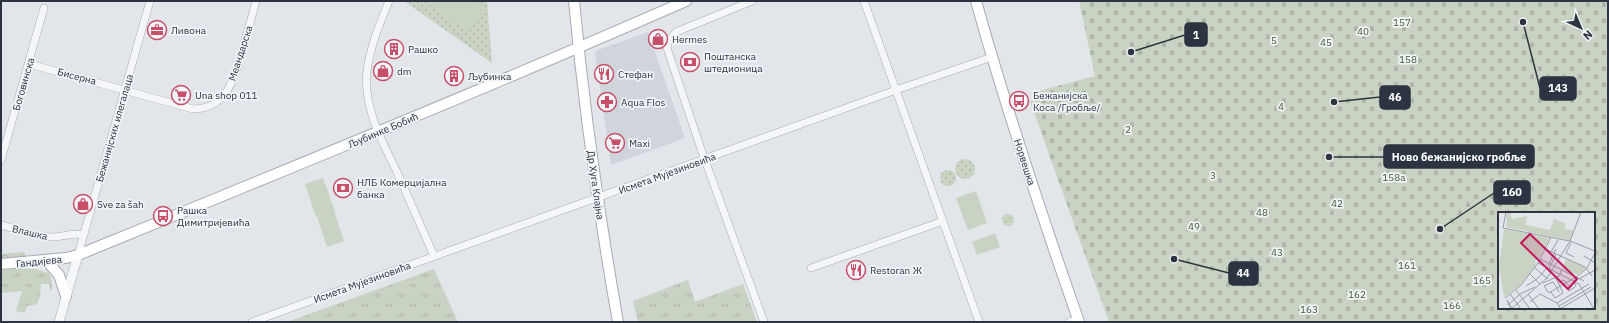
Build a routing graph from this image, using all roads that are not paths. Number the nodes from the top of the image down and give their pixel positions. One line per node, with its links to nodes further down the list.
1 (142, 1): 9 (street)
2 (256, 1): 14 (street, Меандарска)
3 (389, 1): 16 (street)
4 (574, 1): 11 (main road, Др Хуга Клајна)
5 (686, 1): 11 (main road, Љубинке Бобић)
6 (752, 1): 17 (street)
7 (864, 1): 15 (street)
8 (976, 1): 12 (main road, Норвешка)
9 (150, 2): 14 (street, Бежанијских илегалаца)
10 (44, 8): 13 (street, Боговинска)
11 (578, 48): 16 (main road, Љубинке Бобић); 19 (main road, Др Хуга Клајна)
12 (992, 57): 15 (street, Исмета Мујезиновића); 29 (main road, Норвешка)
13 (29, 64): 14 (street, Бисерна); 18 (street, Боговинска)
14 (126, 89): 22 (street, Бежанијских илегалаца)
15 (896, 90): 17 (street, Исмета Мујезиновића); 20 (street)
16 (379, 132): 23 (main road, Љубинке Бобић); 24 (street)
17 (705, 159): 19 (street, Исмета Мујезиновића); 33 (street)
18 (1, 160)
19 (597, 198): 24 (street, Исмета Мујезиновића); 32 (main road, Др Хуга Клајна)
20 (943, 221): 27 (street); 34 (street)
21 (1, 225): 22 (street, Влашка)
22 (83, 235): 23 (street, Бежанијских илегалаца)
23 (78, 255): 25 (main road, Гандијева); 28 (street)
24 (434, 256): 31 (street, Исмета Мујезиновића)
25 (46, 260): 26 (main road, Гандијева); 28 (main road)
26 (1, 264)
27 (812, 268)
28 (66, 296): 30 (street)
29 (1075, 321)
30 (59, 322)
31 (252, 322)
32 (618, 322)
33 (764, 322)
34 (979, 322)

